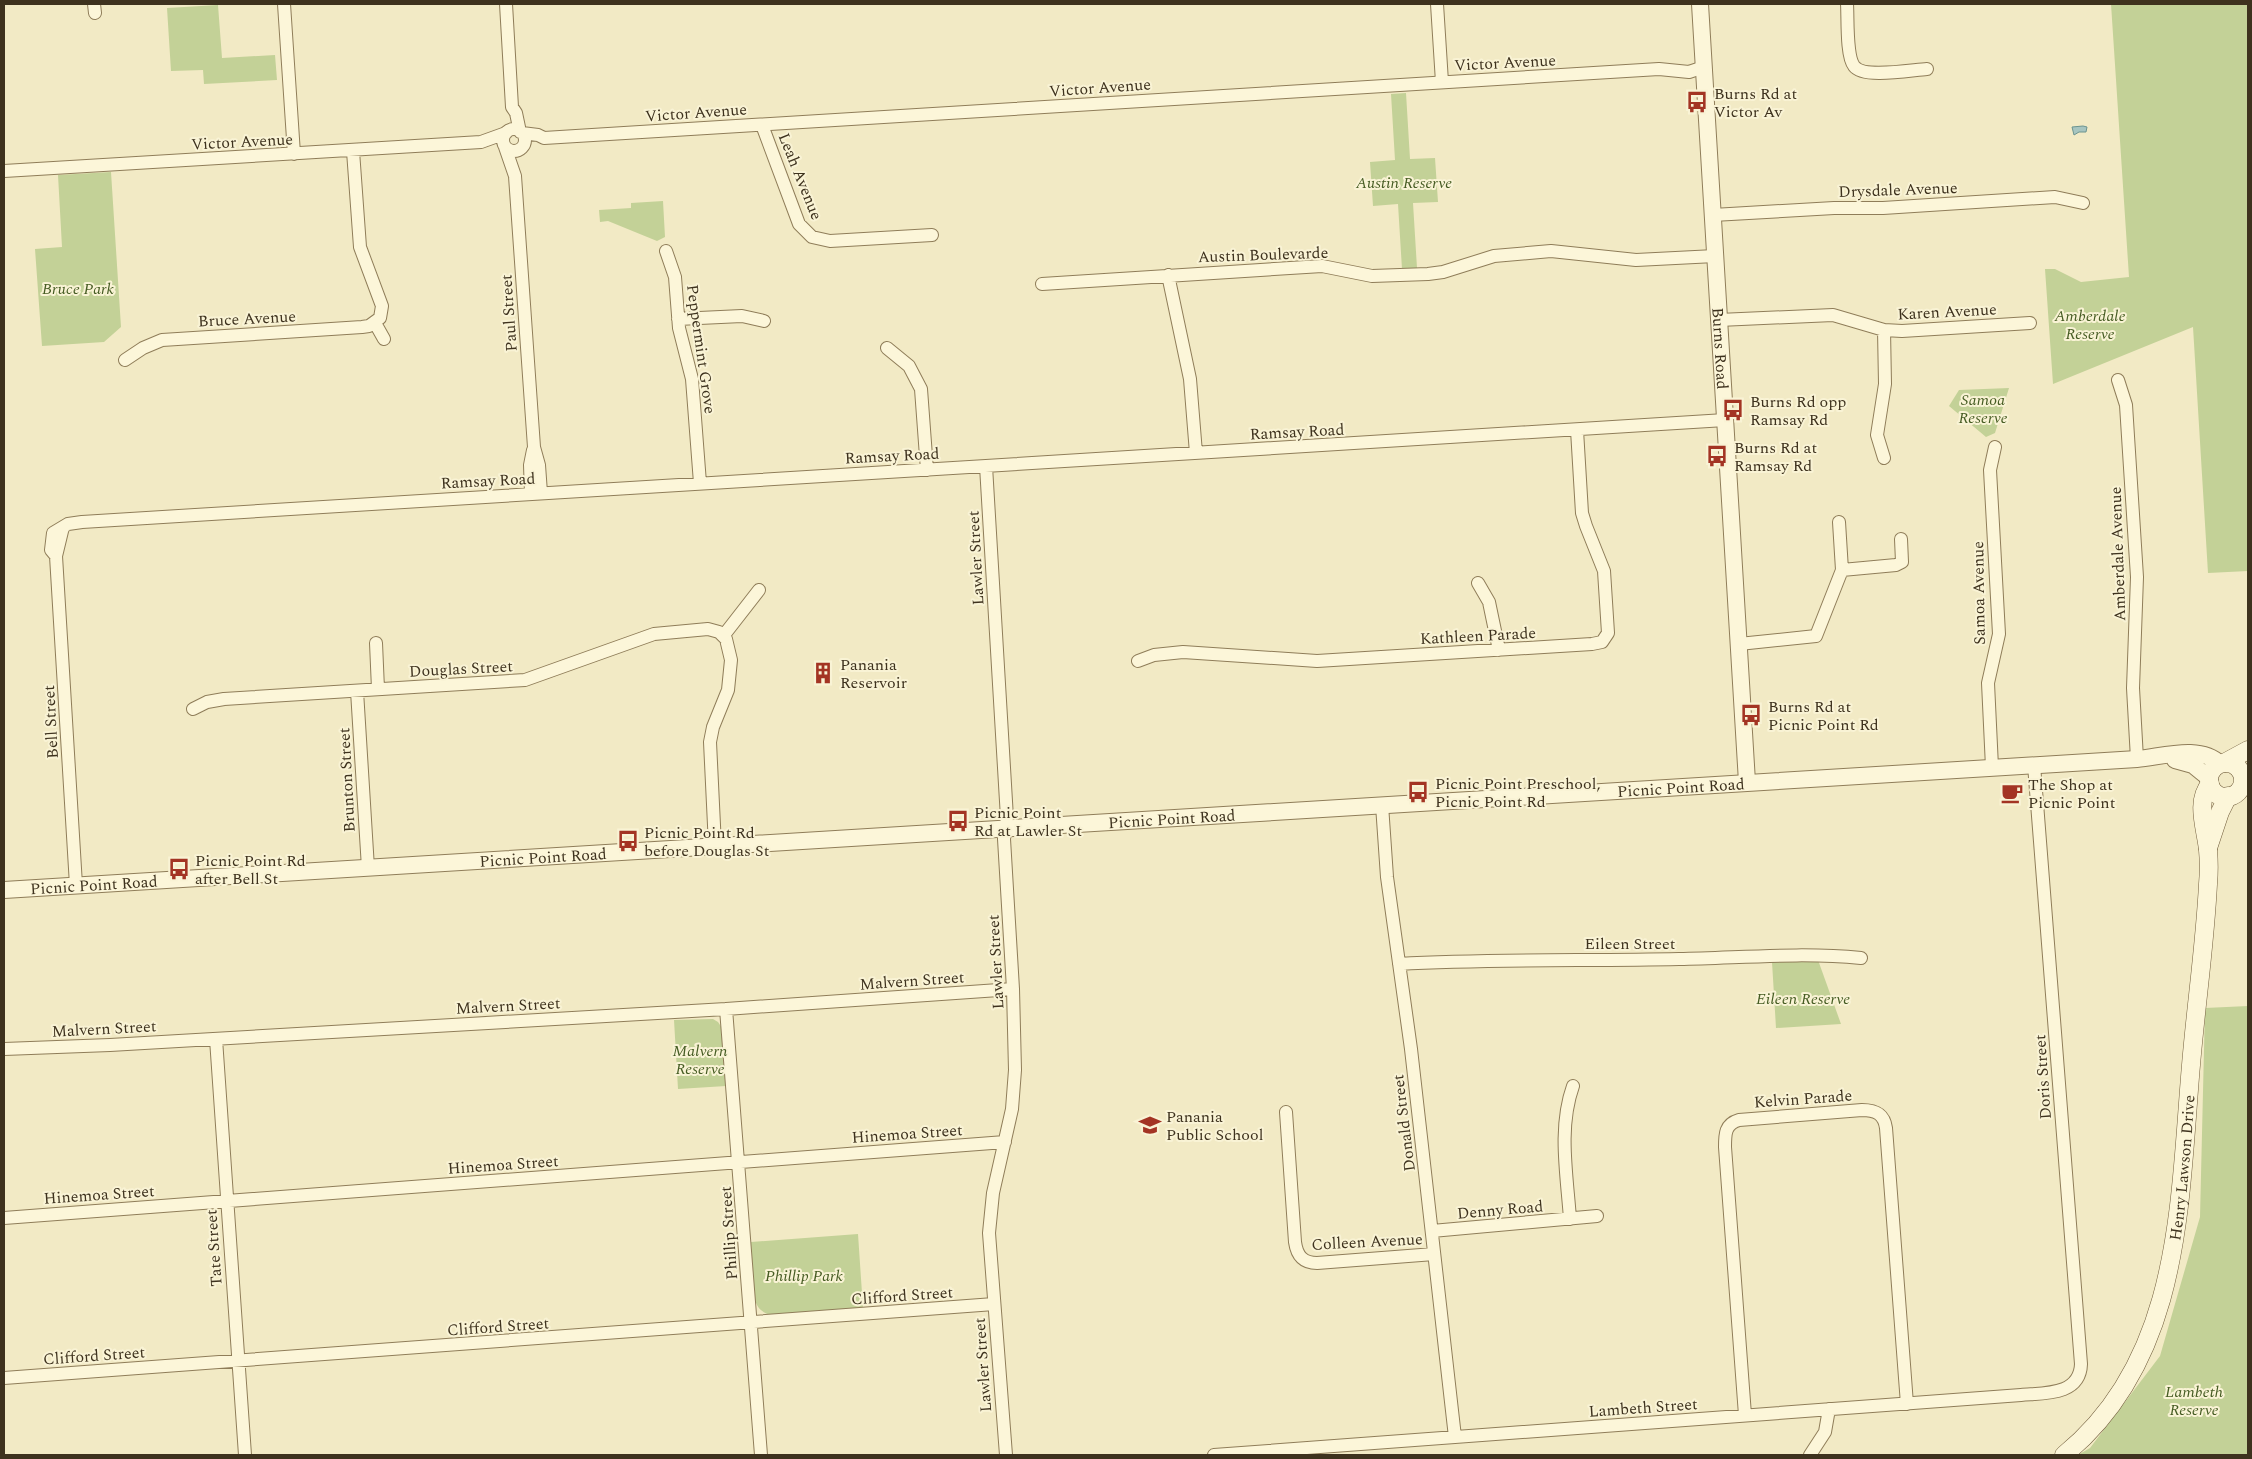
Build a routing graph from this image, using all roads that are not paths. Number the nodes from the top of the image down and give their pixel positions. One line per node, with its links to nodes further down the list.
1 (284, 4): 16 (street)
2 (506, 4): 9 (street, Paul Street)
3 (1437, 4): 8 (street)
4 (1700, 4): 6 (street, Burns Road)
5 (1847, 4): 7 (street)
6 (1704, 67): 8 (street, Victor Avenue); 20 (street, Burns Road)
7 (1927, 69)
8 (1442, 82): 10 (street, Victor Avenue)
9 (512, 106): 11 (street, Paul Street); 13 (street, Paul Street)
10 (762, 125): 12 (street, Victor Avenue); 21 (street, Leah Avenue)
11 (521, 132): 12 (street, Victor Avenue); 13 (street); 14 (street)
12 (544, 138): 14 (street, Victor Avenue)
13 (506, 140): 14 (street); 15 (street, Victor Avenue); 18 (street, Paul Street)
14 (521, 148): 18 (street, Paul Street)
15 (353, 151): 16 (street, Victor Avenue); 29 (street)
16 (294, 154): 17 (street, Victor Avenue)
17 (4, 171)
18 (515, 176): 44 (street, Paul Street)
19 (2084, 203): 20 (street, Drysdale Avenue)
20 (1713, 215): 23 (street, Burns Road)
21 (932, 235)
22 (666, 251): 26 (street, Peppermint Grove)
23 (1715, 256): 24 (street, Austin Boulevarde); 27 (street, Burns Road)
24 (1168, 275): 25 (street, Austin Boulevarde); 39 (street)
25 (1042, 284)
26 (678, 319): 28 (street); 43 (street, Peppermint Grove)
27 (1719, 320): 31 (street, Karen Avenue); 36 (street, Burns Road)
28 (764, 322)
29 (375, 323): 32 (street); 34 (street, Bruce Avenue)
30 (2030, 323): 31 (street, Karen Avenue)
31 (1884, 330): 40 (street)
32 (384, 339)
33 (887, 348): 42 (street)
34 (125, 360)
35 (2118, 380): 61 (street, Amberdale Avenue)
36 (1725, 420): 37 (street, Ramsay Road); 53 (street, Burns Road)
37 (1577, 430): 39 (street, Ramsay Road); 54 (street, Kathleen Parade)
38 (1995, 447): 64 (street, Samoa Avenue)
39 (1196, 453): 41 (street, Ramsay Road)
40 (1884, 458)
41 (986, 466): 42 (street, Ramsay Road); 70 (street, Lawler Street)
42 (927, 470): 43 (street, Ramsay Road)
43 (700, 483): 44 (street, Ramsay Road)
44 (536, 494): 46 (street, Ramsay Road)
45 (1839, 522): 48 (street)
46 (62, 527): 74 (street, Bell Street)
47 (1901, 539): 48 (street)
48 (1842, 570): 53 (street)
49 (1478, 583): 54 (street)
50 (759, 590): 51 (street)
51 (724, 635): 56 (street, Douglas Street); 71 (street)
52 (376, 643): 56 (street)
53 (1739, 644): 67 (street, Burns Road)
54 (1499, 650): 55 (street, Kathleen Parade)
55 (1138, 661)
56 (378, 689): 57 (street, Douglas Street)
57 (357, 691): 58 (street, Douglas Street); 73 (street, Brunton Street)
58 (193, 709)
59 (2248, 750): 62 (main road)
60 (2160, 757): 61 (street, Picnic Point Road); 62 (street, Picnic Point Road); 66 (street, Picnic Point Road)
61 (2137, 759): 63 (street, Picnic Point Road)
62 (2222, 763): 65 (main road); 66 (main road)
63 (2034, 765): 64 (street, Picnic Point Road); 96 (street, Doris Street)
64 (1992, 768): 67 (street, Picnic Point Road)
65 (2246, 772): 68 (main road)
66 (2210, 781): 68 (main road); 72 (main road, Henry Lawson Drive)
67 (1747, 782): 69 (street, Picnic Point Road)
68 (2228, 796): 72 (main road, Henry Lawson Drive)
69 (1382, 805): 70 (street, Picnic Point Road); 77 (street, Donald Street)
70 (1006, 828): 71 (street, Picnic Point Road); 78 (street, Lawler Street)
71 (715, 846): 73 (street, Picnic Point Road)
72 (2208, 849): 107 (main road, Henry Lawson Drive)
73 (368, 868): 74 (street, Picnic Point Road)
74 (76, 885): 75 (street, Picnic Point Road)
75 (4, 890)
76 (1861, 958): 77 (street, Eileen Street)
77 (1399, 964): 90 (street, Donald Street)
78 (1013, 989): 79 (street, Malvern Street); 84 (street, Lawler Street)
79 (726, 1009): 80 (street, Malvern Street); 85 (street, Phillip Street)
80 (216, 1039): 81 (street, Malvern Street); 86 (street, Tate Street)
81 (4, 1049)
82 (1573, 1086): 89 (street)
83 (1286, 1112): 91 (street, Colleen Avenue)
84 (1005, 1142): 85 (street, Hinemoa Street); 92 (street, Lawler Street)
85 (738, 1162): 86 (street, Hinemoa Street); 93 (street, Phillip Street)
86 (226, 1201): 88 (street, Hinemoa Street); 94 (street, Tate Street)
87 (1597, 1216): 89 (street, Denny Road)
88 (4, 1218)
89 (1570, 1219): 90 (street, Denny Road)
90 (1432, 1231): 91 (street, Donald Street)
91 (1434, 1254): 100 (street, Donald Street)
92 (994, 1304): 93 (street, Clifford Street); 104 (street, Lawler Street)
93 (751, 1323): 94 (street, Clifford Street); 103 (street, Phillip Street)
94 (238, 1360): 95 (street, Clifford Street); 102 (street, Tate Street)
95 (4, 1378)
96 (2073, 1384): 97 (street, Lambeth Street)
97 (1907, 1404): 98 (street, Lambeth Street); 99 (street, Kelvin Parade)
98 (1829, 1409): 99 (street, Lambeth Street); 106 (street)
99 (1745, 1415): 100 (street, Lambeth Street)
100 (1455, 1437): 101 (street, Lambeth Street)
101 (1371, 1449): 105 (street, Lambeth Street)
102 (245, 1455)
103 (761, 1455)
104 (1006, 1455)
105 (1214, 1455)
106 (1810, 1455)
107 (2064, 1455)

